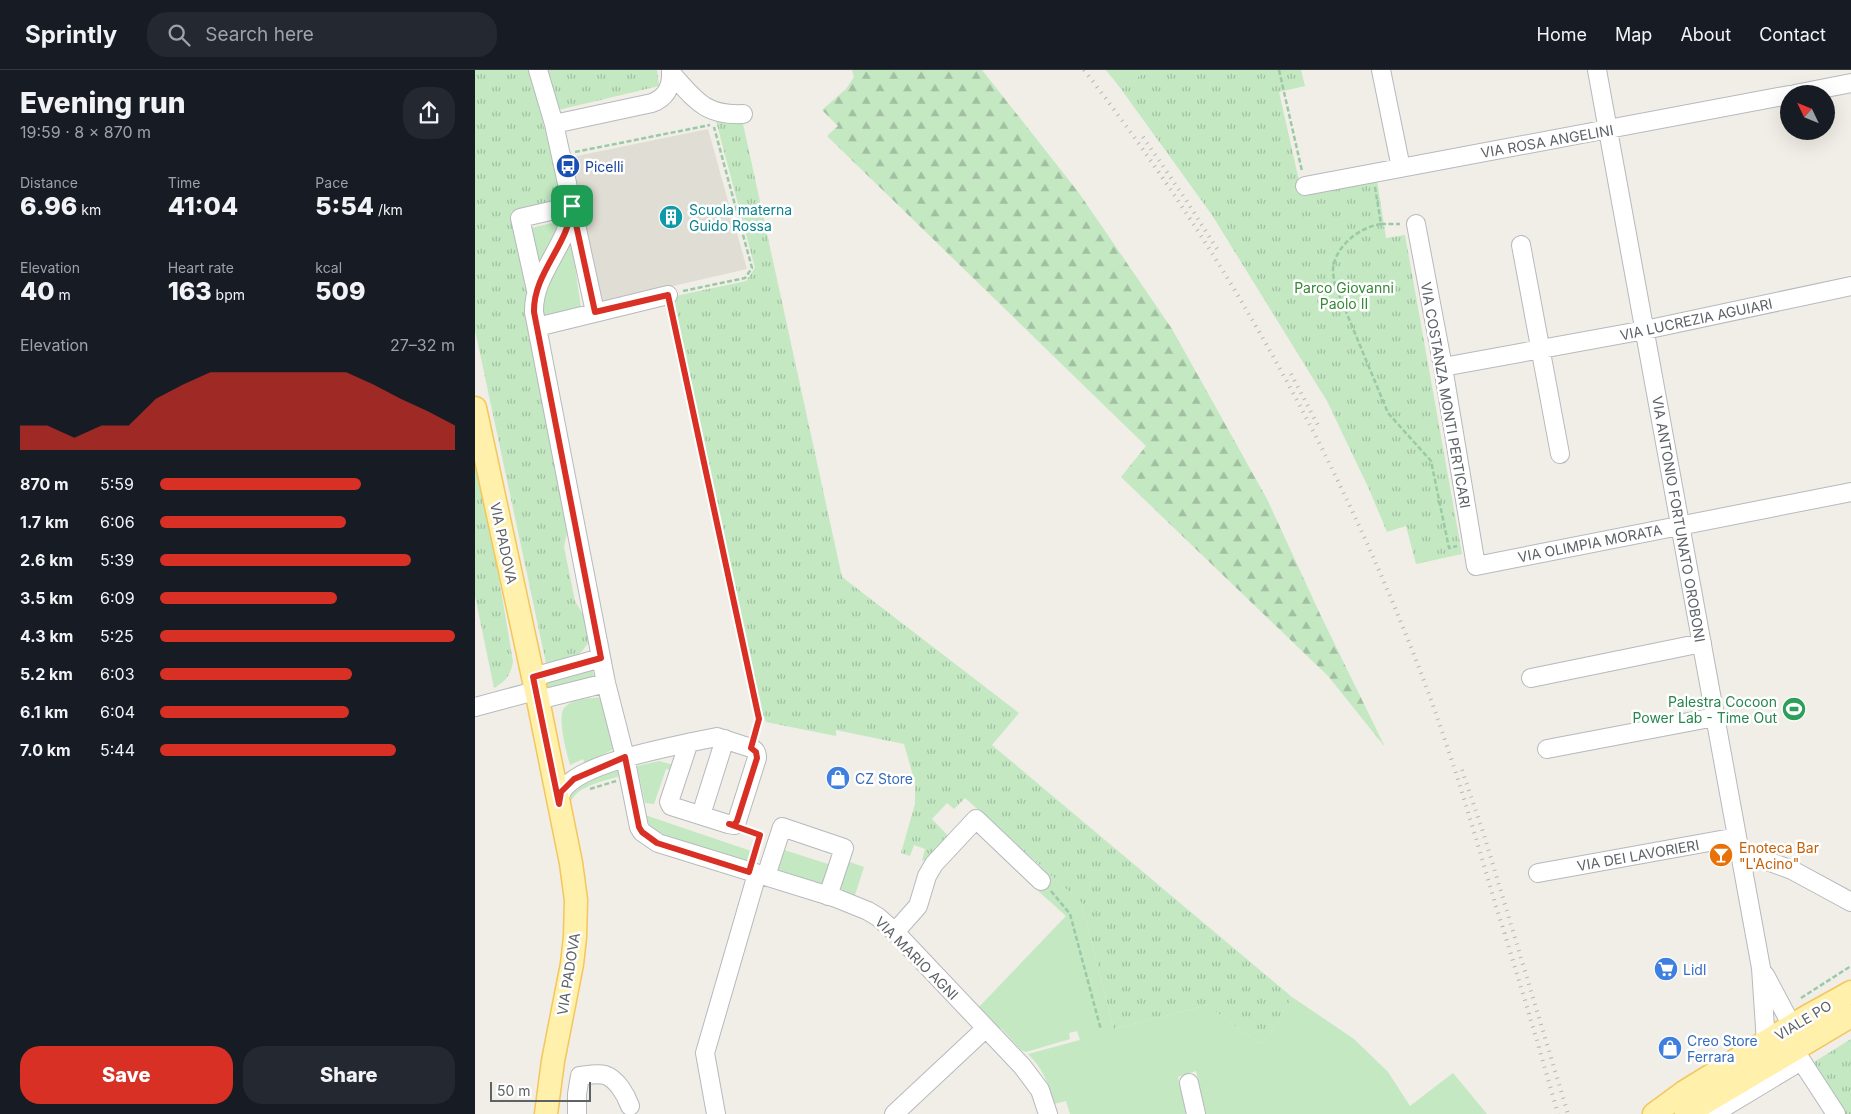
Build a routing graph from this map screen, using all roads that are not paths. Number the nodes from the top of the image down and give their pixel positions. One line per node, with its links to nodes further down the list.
1 (538, 70): 9 (street)
2 (1381, 70): 11 (street)
3 (1597, 70): 10 (street, VIA ANTONIO FORTUNATO OROBONI)
4 (671, 75): 8 (street); 9 (street)
5 (1851, 83): 6 (street)
6 (1835, 86)
7 (1780, 97): 10 (street, VIA ROSA ANGELINI)
8 (743, 114)
9 (554, 124): 13 (street)
10 (1608, 130): 11 (street, VIA ROSA ANGELINI); 21 (street, VIA ANTONIO FORTUNATO OROBONI)
11 (1401, 168): 12 (street, VIA ROSA ANGELINI)
12 (1305, 186)
13 (572, 206): 17 (street); 17 (street); 19 (street)
14 (1416, 224): 23 (street, VIA COSTANZA MONTI PERTICARI)
15 (1521, 245): 22 (street)
16 (1851, 286): 21 (street, VIA LUCREZIA AGUIARI)
17 (536, 290): 20 (street)
18 (668, 295): 19 (street)
19 (595, 312): 20 (street)
20 (535, 320): 30 (street)
21 (1645, 330): 22 (street, VIA LUCREZIA AGUIARI); 27 (street, VIA ANTONIO FORTUNATO OROBONI)
22 (1540, 349): 23 (street, VIA LUCREZIA AGUIARI); 25 (street)
23 (1443, 367): 28 (street, VIA COSTANZA MONTI PERTICARI)
24 (475, 408): 33 (main road, VIA PADOVA)
25 (1560, 454)
26 (1851, 492): 27 (street, VIA OLIMPIA MORATA)
27 (1681, 526): 28 (street, VIA OLIMPIA MORATA); 29 (street, VIA ANTONIO FORTUNATO OROBONI)
28 (1476, 566)
29 (1702, 643): 31 (street); 35 (street, VIA ANTONIO FORTUNATO OROBONI)
30 (601, 658): 32 (street); 33 (street)
31 (1531, 678)
32 (606, 683): 33 (street); 39 (street)
33 (535, 689): 34 (street); 40 (main road, VIA PADOVA)
34 (475, 707)
35 (1715, 716): 38 (street); 42 (street, VIA ANTONIO FORTUNATO OROBONI)
36 (725, 739): 37 (street); 41 (street); 41 (street)
37 (692, 742): 39 (street); 41 (street)
38 (1547, 749)
39 (625, 757): 40 (street); 44 (street, VIA MARIO AGNI)
40 (559, 804): 57 (main road, VIA PADOVA)
41 (701, 815)
42 (1739, 844): 43 (street, VIA DEI LAVORIERI); 47 (street); 49 (street, VIA ANTONIO FORTUNATO OROBONI)
43 (1538, 872)
44 (757, 874): 46 (street, VIA MARIO AGNI); 46 (street); 59 (street)
45 (1041, 880): 48 (street)
46 (828, 896): 48 (street, VIA MARIO AGNI)
47 (1851, 902)
48 (895, 932): 52 (street, VIA MARIO AGNI)
49 (1761, 968): 53 (street, VIA ANTONIO FORTUNATO OROBONI); 54 (street, VIA ANTONIO FORTUNATO OROBONI)
50 (1851, 992): 54 (main road, VIALE PO)
51 (1851, 1016): 54 (main road, VIALE PO)
52 (986, 1028): 60 (street); 61 (street, VIA MARIO AGNI)
53 (1766, 1042): 54 (main road, VIALE PO); 63 (main road, VIALE PO)
54 (1797, 1045): 64 (main road, VIALE PO); 65 (street, VIALE PO); 66 (street)
55 (1189, 1083): 62 (street)
56 (630, 1106): 58 (street)
57 (546, 1114)
58 (577, 1114)
59 (716, 1114)
60 (894, 1114)
61 (1048, 1114)
62 (1197, 1114)
63 (1654, 1114)
64 (1686, 1114)
65 (1713, 1114)
66 (1836, 1114)

